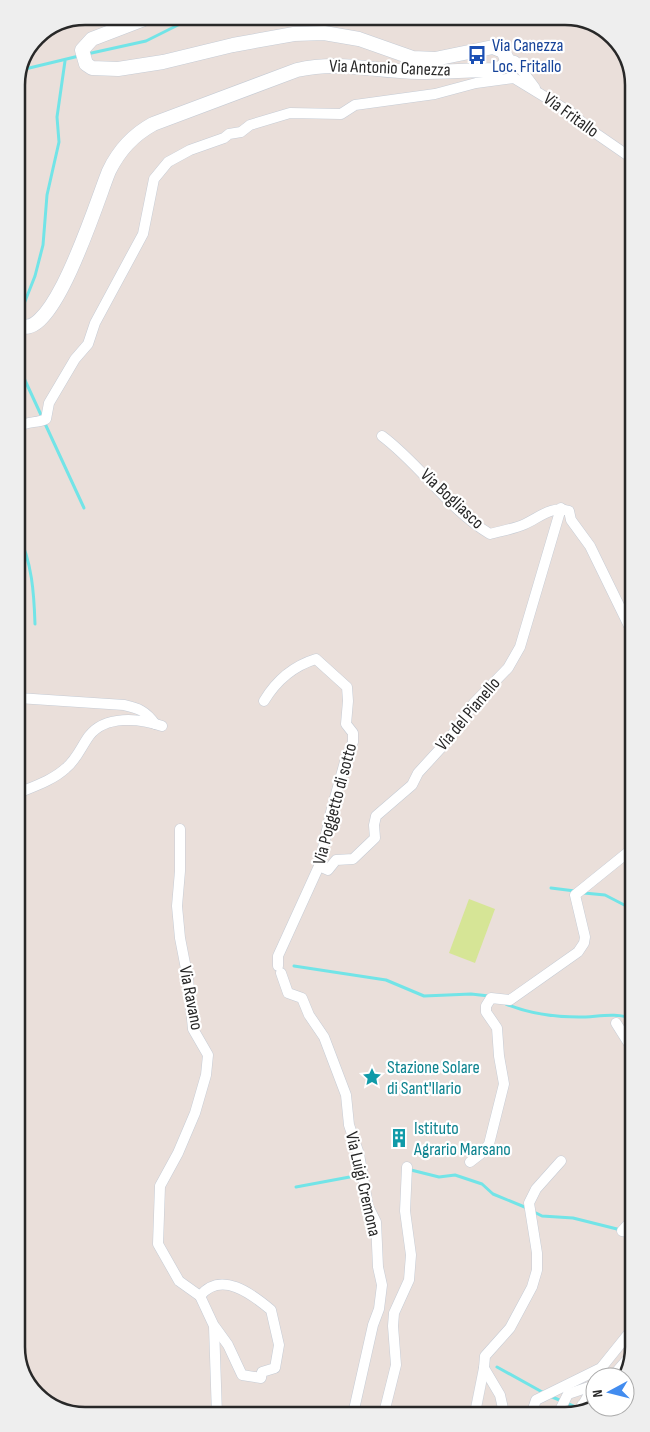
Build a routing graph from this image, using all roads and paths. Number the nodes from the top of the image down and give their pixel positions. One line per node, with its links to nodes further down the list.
1 (129, 25): 2 (street, Via Antonio Canezza)
2 (507, 59): 3 (street); 5 (street, Via Antonio Canezza)
3 (537, 90): 4 (street, Via Fritallo); 6 (street)
4 (625, 154)
5 (25, 325)
6 (25, 424)
7 (382, 436): 8 (street, Via Bogliasco)
8 (561, 508): 9 (street); 15 (street, Via del Pianello)
9 (625, 618)
10 (25, 698): 12 (street)
11 (264, 702): 15 (street, Via Poggetto di sotto)
12 (25, 790)
13 (180, 829): 22 (street, Via Ravano)
14 (625, 855): 20 (street)
15 (319, 866): 16 (street, Via Poggetto di sotto)
16 (279, 965): 28 (street, Via Luigi Cremona)
17 (616, 1023): 18 (street)
18 (625, 1037)
19 (561, 1161): 25 (street)
20 (470, 1162)
21 (407, 1168): 29 (street)
22 (200, 1296): 23 (street); 23 (street)
23 (214, 1326): 27 (street)
24 (625, 1338): 32 (street)
25 (484, 1368): 30 (street); 31 (street)
26 (585, 1388): 33 (street)
27 (217, 1407)
28 (355, 1407)
29 (386, 1407)
30 (476, 1407)
31 (503, 1407)
32 (534, 1407)
33 (562, 1407)

